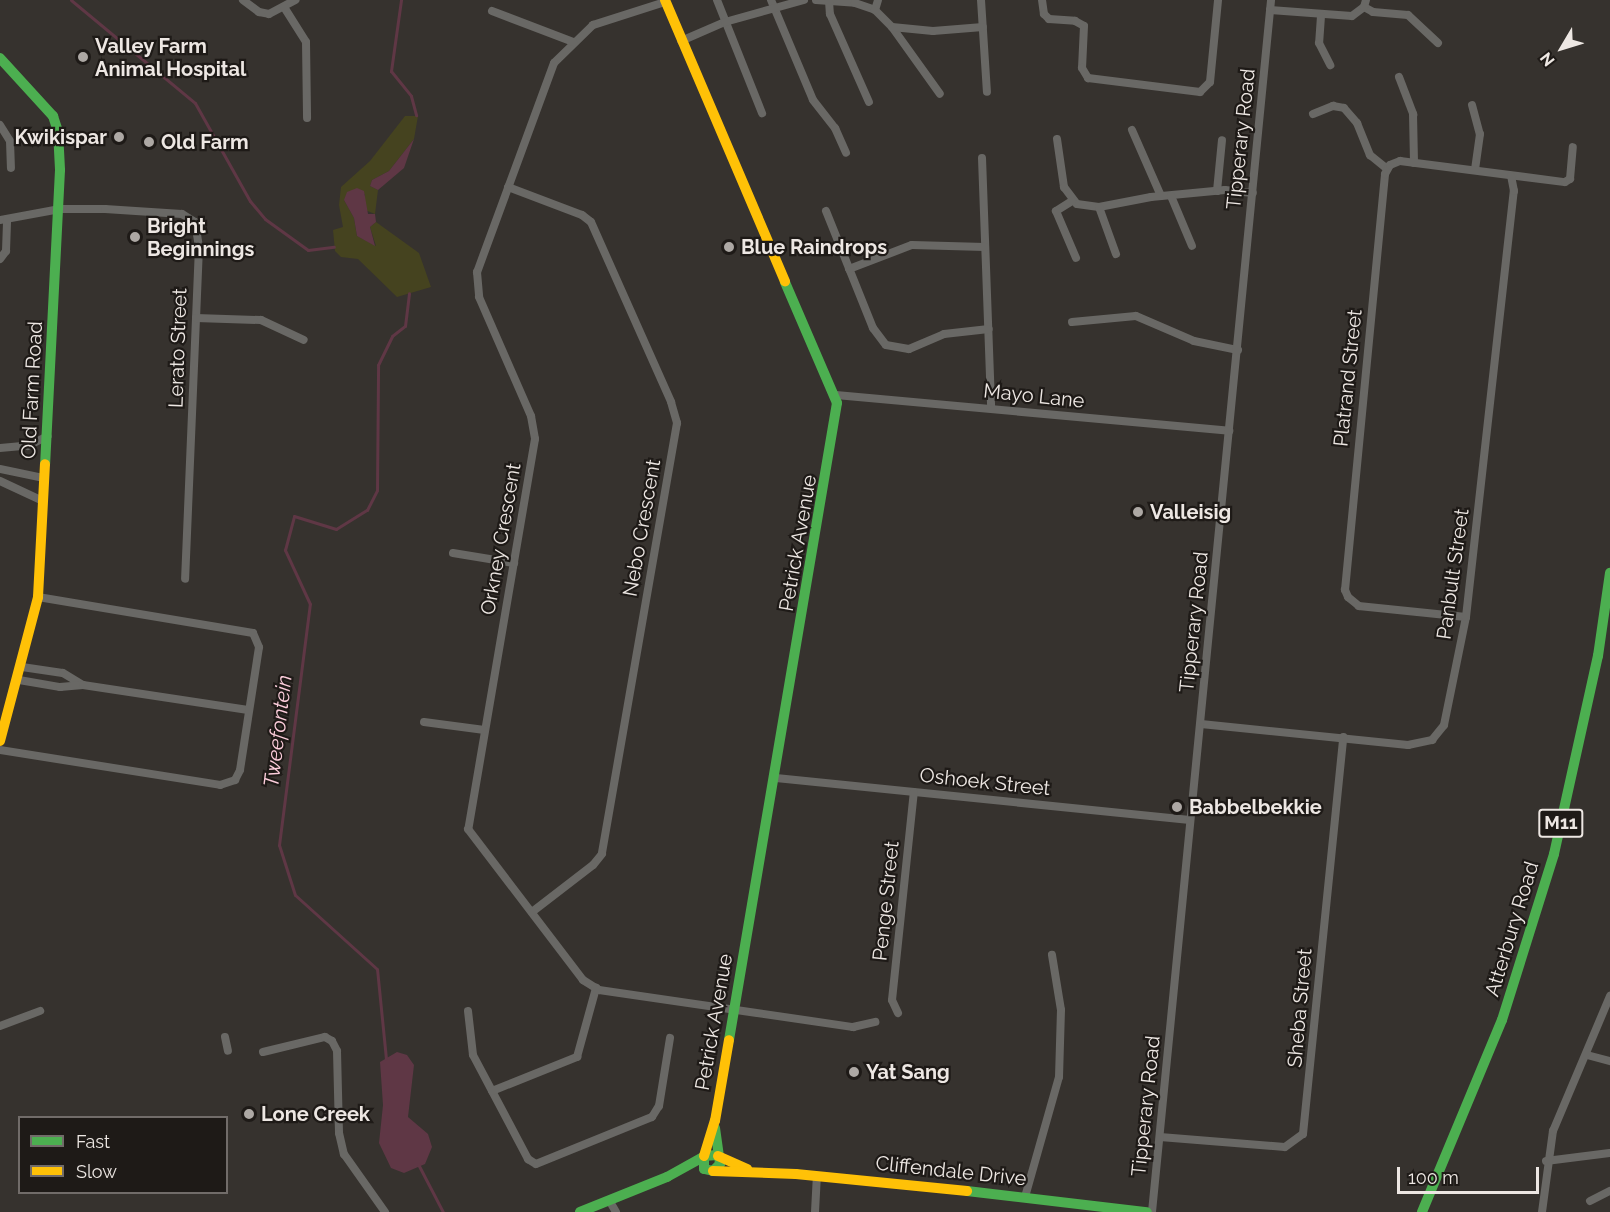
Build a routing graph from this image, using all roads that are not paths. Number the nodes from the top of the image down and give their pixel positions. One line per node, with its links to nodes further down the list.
1 (243, 0): 15 (street)
2 (294, 0): 15 (street)
3 (717, 0): 20 (street)
4 (804, 0): 13 (street)
5 (816, 0): 12 (street)
6 (878, 0): 16 (street)
7 (981, 0): 22 (street)
8 (1042, 0): 9 (street)
9 (1218, 0)
10 (1271, 0): 17 (street, Tipperary Road)
11 (665, 1): 23 (street, Petrick Avenue); 24 (street, Orkney Crescent)
12 (829, 1): 16 (street); 31 (street)
13 (772, 3): 20 (street); 41 (street)
14 (1365, 4): 19 (street); 25 (street)
15 (284, 7): 35 (street)
16 (874, 10): 21 (street)
17 (1270, 10): 19 (street); 50 (street, Tipperary Road)
18 (492, 11): 24 (street)
19 (1321, 16): 27 (street)
20 (725, 22): 23 (street); 33 (street)
21 (892, 27): 22 (street); 30 (street)
22 (983, 27): 29 (street)
23 (681, 41): 69 (street, Petrick Avenue)
24 (573, 42): 48 (street, Orkney Crescent)
25 (1438, 43)
26 (0, 58): 55 (street, Old Farm Road)
27 (1330, 65)
28 (1399, 78): 43 (street)
29 (987, 92)
30 (940, 94)
31 (868, 102)
32 (1472, 105): 46 (street)
33 (762, 113)
34 (1313, 114): 45 (street)
35 (306, 118)
36 (0, 125): 44 (street)
37 (1132, 130): 51 (street)
38 (1057, 140): 53 (street)
39 (1222, 140): 49 (street)
40 (1573, 147): 47 (street)
41 (846, 153)
42 (982, 158): 59 (street)
43 (1414, 162): 45 (street); 46 (street)
44 (11, 168)
45 (1387, 169): 85 (street, Platrand Street)
46 (1475, 169): 47 (street)
47 (1511, 176): 85 (street, Panbult Street)
48 (508, 187): 81 (street, Orkney Crescent); 99 (street, Nebo Crescent)
49 (1217, 191): 50 (street); 52 (street)
50 (1253, 193): 68 (street, Tipperary Road)
51 (1161, 196): 52 (street); 54 (street)
52 (1171, 196): 58 (street)
53 (1072, 201): 54 (street); 61 (street)
54 (1099, 207): 60 (street)
55 (60, 209): 57 (street); 64 (street, Lerato Street); 72 (street, Old Farm Road)
56 (826, 211): 63 (street)
57 (4, 220): 62 (street)
58 (1192, 246)
59 (985, 247): 63 (street); 66 (street)
60 (1116, 254)
61 (1076, 258)
62 (0, 259)
63 (849, 269): 66 (street)
64 (196, 318): 67 (street); 83 (street, Lerato Street)
65 (1072, 322): 68 (street)
66 (989, 329): 70 (street)
67 (304, 340)
68 (1238, 350): 71 (street, Tipperary Road)
69 (836, 395): 70 (street, Mayo Lane); 96 (street, Petrick Avenue)
70 (991, 408): 71 (street, Mayo Lane)
71 (1229, 431): 91 (street, Tipperary Road)
72 (48, 436): 75 (street, Old Farm Road); 75 (street)
73 (25, 446): 74 (street)
74 (0, 448)
75 (46, 457): 77 (street, Old Farm Road)
76 (0, 469): 77 (street)
77 (44, 478): 79 (street, Old Farm Road)
78 (0, 482): 79 (street)
79 (43, 501): 84 (street, Old Farm Road)
80 (453, 553): 81 (street)
81 (514, 563): 92 (street, Orkney Crescent)
82 (1610, 573): 136 (street, Atterbury Road / M11)
83 (185, 579)
84 (38, 597): 86 (street, Old Farm Road); 89 (street)
85 (1466, 617): 93 (street, Panbult Street)
86 (22, 667): 87 (street, Old Farm Road); 88 (street)
87 (19, 680): 88 (street); 94 (street, Old Farm Road)
88 (83, 685): 89 (street)
89 (248, 710): 95 (street)
90 (423, 722): 92 (street)
91 (1201, 724): 93 (street, Panbult Street); 98 (street, Tipperary Road)
92 (484, 730): 99 (street, Orkney Crescent)
93 (1343, 737): 117 (street, Sheba Street)
94 (0, 741)
95 (0, 750)
96 (776, 778): 97 (street, Oshoek Street); 103 (street, Petrick Avenue)
97 (914, 792): 98 (street, Oshoek Street); 106 (street, Penge Street)
98 (1190, 820): 117 (street, Tipperary Road)
99 (532, 912): 101 (street, Orkney Crescent)
100 (1052, 955): 127 (street)
101 (596, 988): 103 (street); 115 (street)
102 (1610, 996): 113 (street)
103 (734, 1010): 107 (street); 116 (street, Petrick Avenue)
104 (40, 1011): 108 (street)
105 (468, 1011): 115 (street)
106 (898, 1013)
107 (874, 1022)
108 (0, 1026)
109 (225, 1037): 111 (street)
110 (670, 1038): 115 (street)
111 (228, 1051)
112 (263, 1052): 130 (street)
113 (1587, 1055): 114 (street); 121 (street)
114 (1610, 1061)
115 (492, 1091)
116 (715, 1121): 119 (street, Petrick Avenue); 120 (street, Petrick Avenue)
117 (1160, 1137): 135 (street, Tipperary Road)
118 (1610, 1153): 121 (street)
119 (703, 1156): 120 (street); 122 (street); 125 (street, Cliffendale Drive)
120 (718, 1156): 122 (street); 123 (street, Cliffendale Drive)
121 (1546, 1161): 137 (street)
122 (709, 1171): 123 (street, Cliffendale Drive); 125 (street, Cliffendale Drive)
123 (750, 1171): 124 (street, Cliffendale Drive)
124 (817, 1176): 127 (street, Cliffendale Drive); 133 (street)
125 (667, 1177): 128 (street, Cliffendale Drive)
126 (1610, 1191): 129 (street)
127 (1024, 1197): 134 (street, Cliffendale Drive)
128 (609, 1200): 131 (street, Cliffendale Drive); 132 (street)
129 (1590, 1201)
130 (385, 1212)
131 (580, 1212)
132 (616, 1212)
133 (815, 1212)
134 (1147, 1212)
135 (1152, 1212)
136 (1422, 1212)
137 (1542, 1212)

